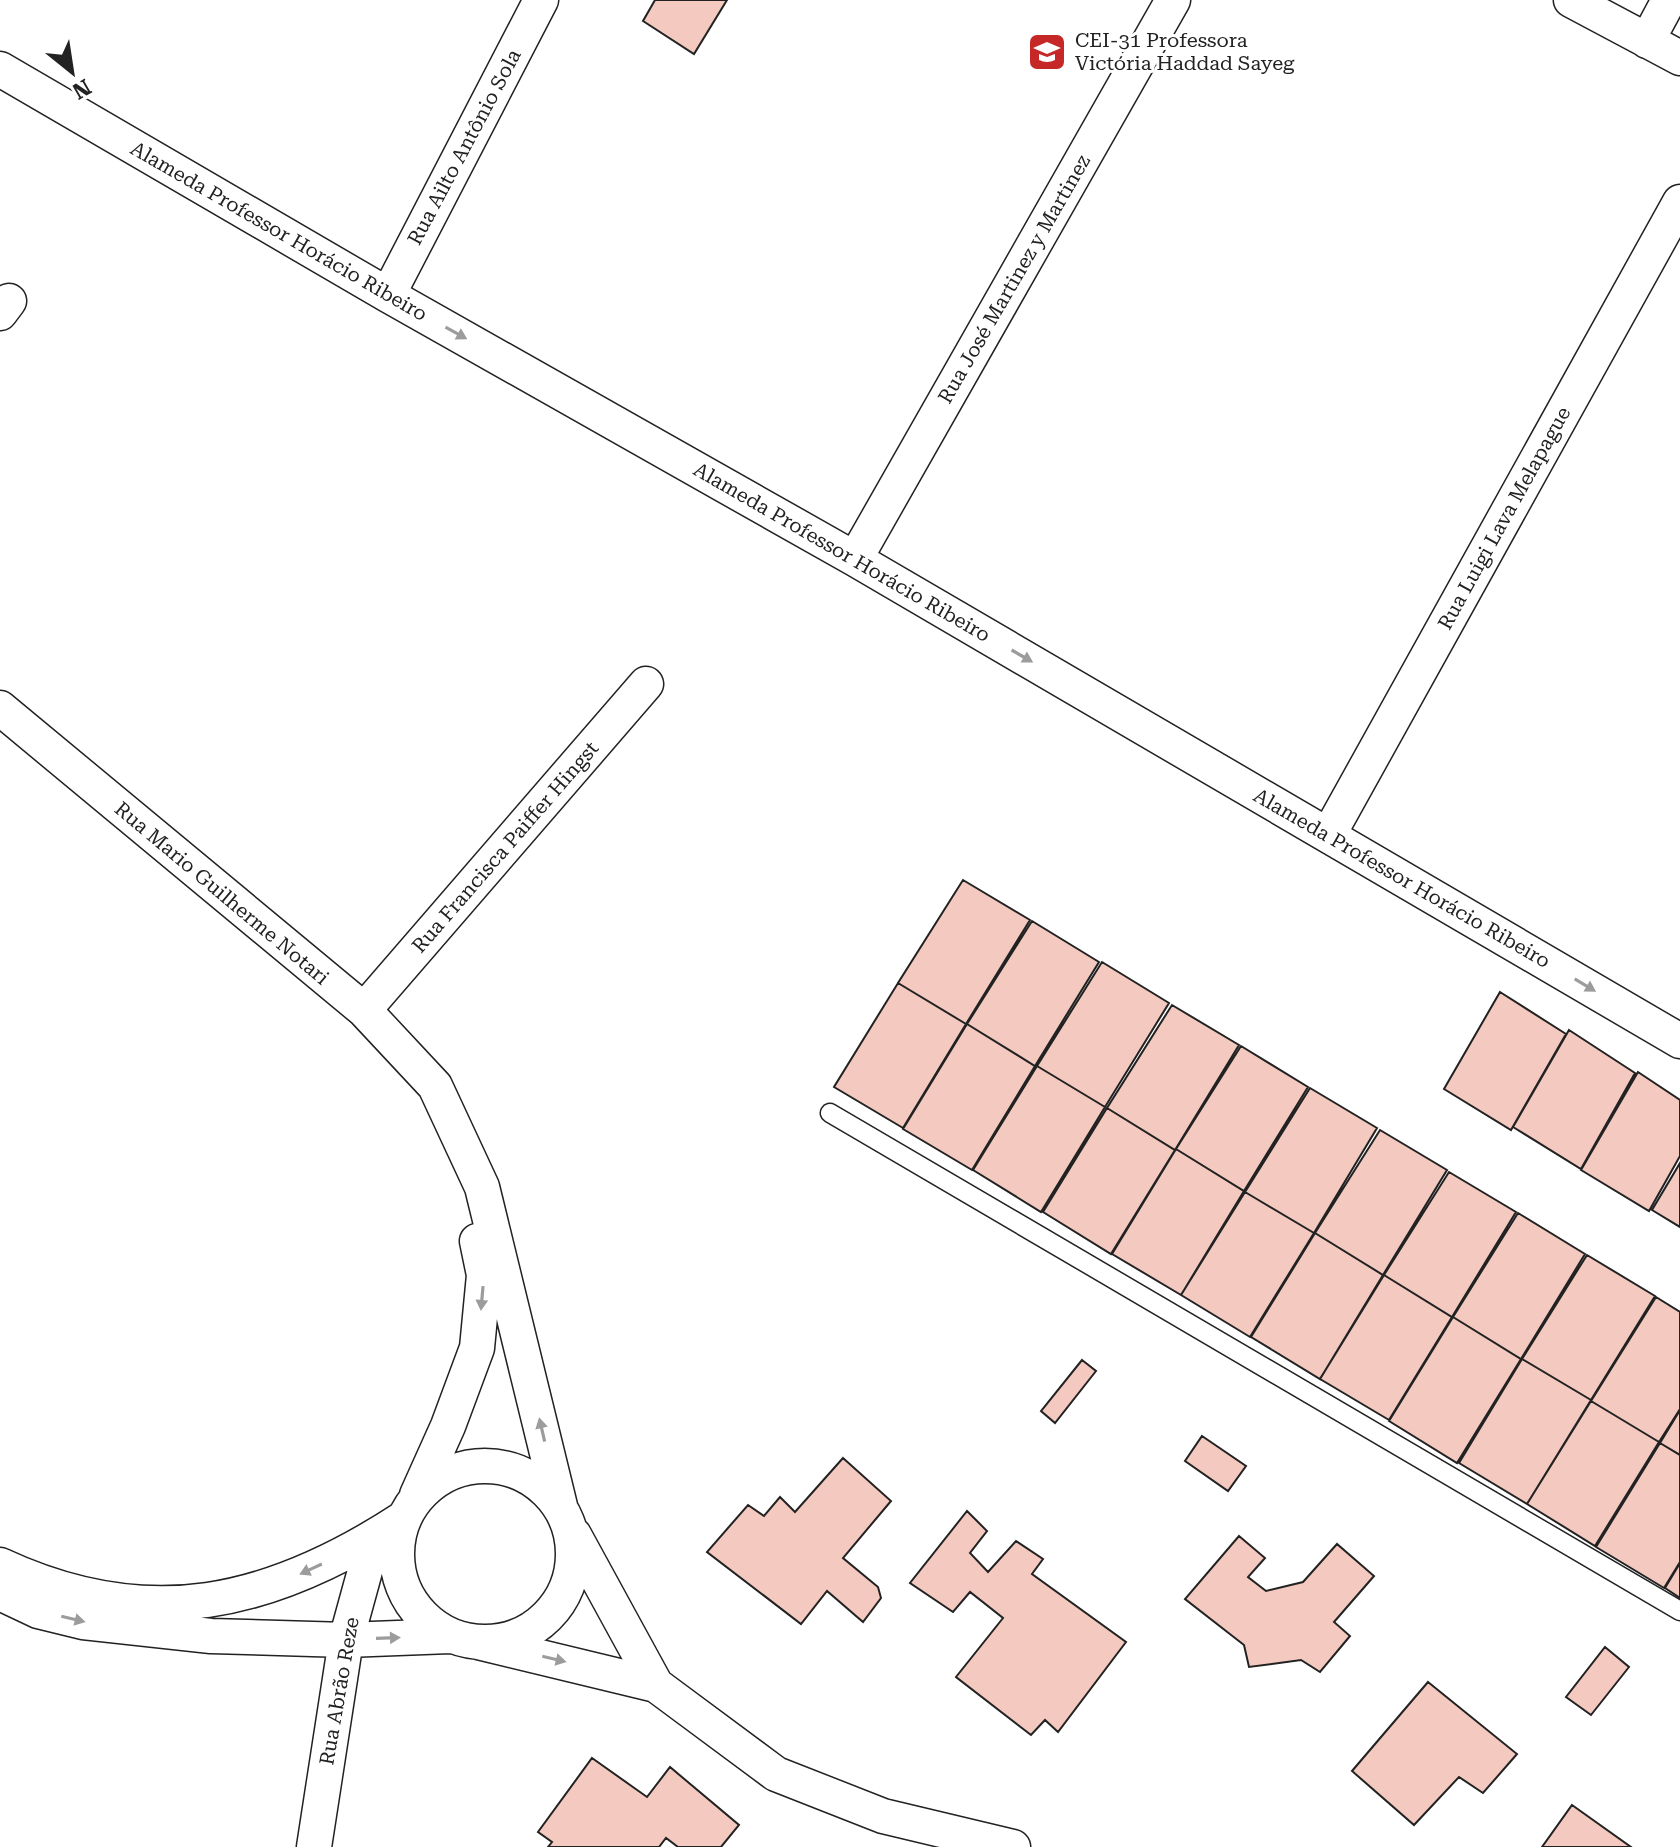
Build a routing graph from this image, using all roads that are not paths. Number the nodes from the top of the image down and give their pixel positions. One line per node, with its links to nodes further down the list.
1 (541, 0): 9 (street, Rua Ailto Antônio Sola)
2 (1173, 0): 10 (street, Rua José Martinez y Martinez)
3 (1571, 0): 5 (street)
4 (1669, 0): 5 (street)
5 (1647, 41): 6 (street)
6 (1680, 58)
7 (0, 69): 9 (street, Alameda Professor Horácio Ribeiro)
8 (1680, 202): 13 (street, Rua Luigi Lava Melapague)
9 (388, 295): 10 (street, Alameda Professor Horácio Ribeiro, one-way to 10)
10 (855, 559): 13 (street, Alameda Professor Horácio Ribeiro, one-way to 13)
11 (646, 684): 14 (street, Rua Francisca Paiffer Hingst)
12 (0, 708): 14 (street, Rua Mario Guilherme Notari)
13 (1329, 834): 15 (street, Alameda Professor Horácio Ribeiro, one-way to 15)
14 (364, 1010): 16 (street, Rua Mario Guilherme Notari)
15 (1680, 1041)
16 (435, 1086): 18 (street, Rua Mario Guilherme Notari, one-way to 18); 19 (street, Rua Mario Guilherme Notari, one-way to 16)
17 (830, 1113): 23 (lane)
18 (409, 1510): 19 (street, Rua Mario Guilherme Notari); 20 (street, Rua Mario Guilherme Notari); 24 (street, Rua Mario Guilherme Notari)
19 (565, 1517): 24 (street, Rua Mario Guilherme Notari); 26 (street, Rua Mario Guilherme Notari)
20 (374, 1538): 21 (street, Rua Mario Guilherme Notari, one-way to 21); 25 (street, Rua Abrão Reze)
21 (0, 1565)
22 (0, 1593): 25 (street, Rua Mario Guilherme Notari, one-way to 25)
23 (1680, 1611)
24 (464, 1639): 25 (street, Rua Mario Guilherme Notari, one-way to 24); 26 (street, Rua Mario Guilherme Notari, one-way to 26)
25 (346, 1640): 27 (street, Rua Abrão Reze)
26 (656, 1685): 28 (street, Rua Mario Guilherme Notari)
27 (314, 1847)
28 (1013, 1847)

